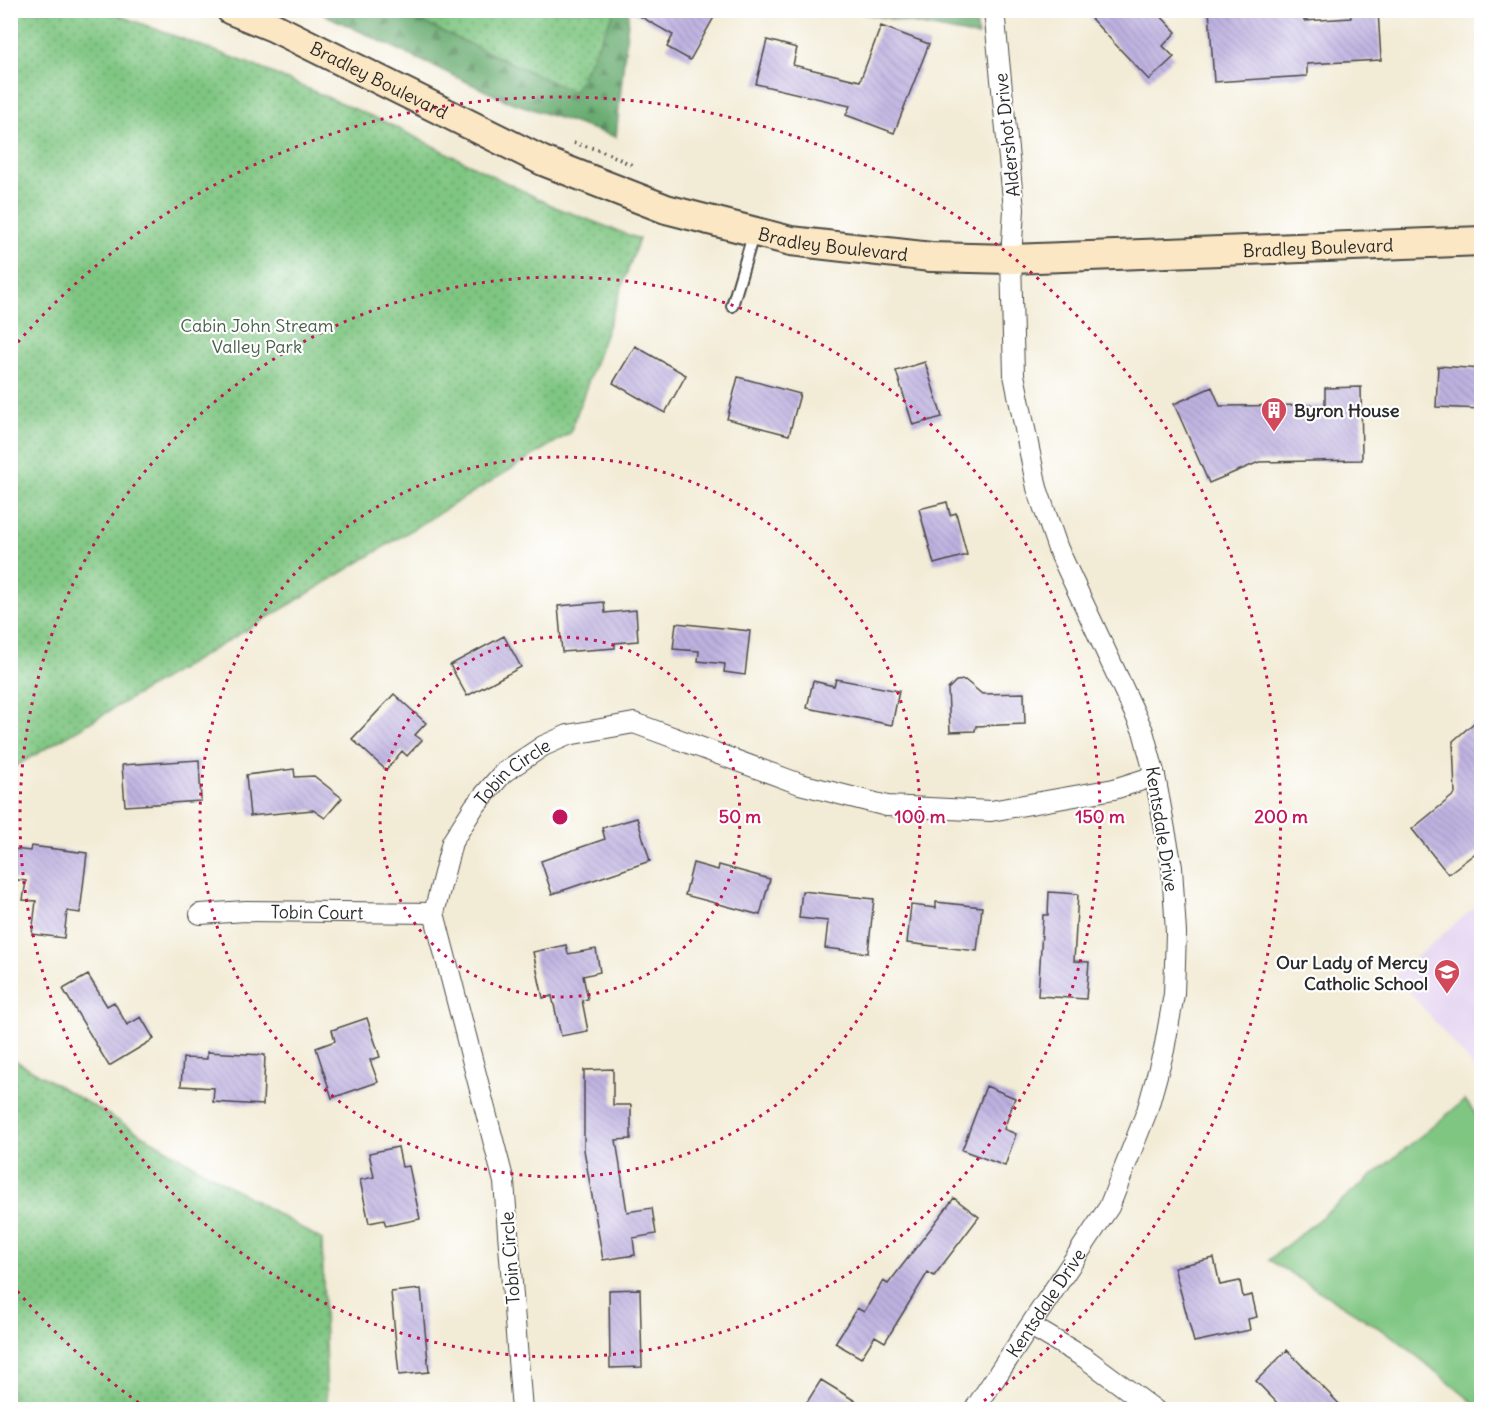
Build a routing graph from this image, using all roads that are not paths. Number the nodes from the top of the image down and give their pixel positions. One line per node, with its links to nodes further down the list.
1 (231, 10): 3 (main road, Bradley Boulevard)
2 (994, 10): 5 (street, Aldershot Drive)
3 (754, 232): 5 (main road, Bradley Boulevard); 6 (lane)
4 (1482, 241): 5 (main road, Bradley Boulevard)
5 (1011, 259): 7 (street, Kentsdale Drive)
6 (732, 306)
7 (1155, 776): 8 (street, Tobin Circle); 10 (street, Kentsdale Drive)
8 (434, 913): 9 (street, Tobin Court); 11 (street, Tobin Circle)
9 (200, 914)
10 (1031, 1326): 12 (street, Kentsdale Drive); 13 (street)
11 (522, 1410)
12 (974, 1410)
13 (1155, 1410)

